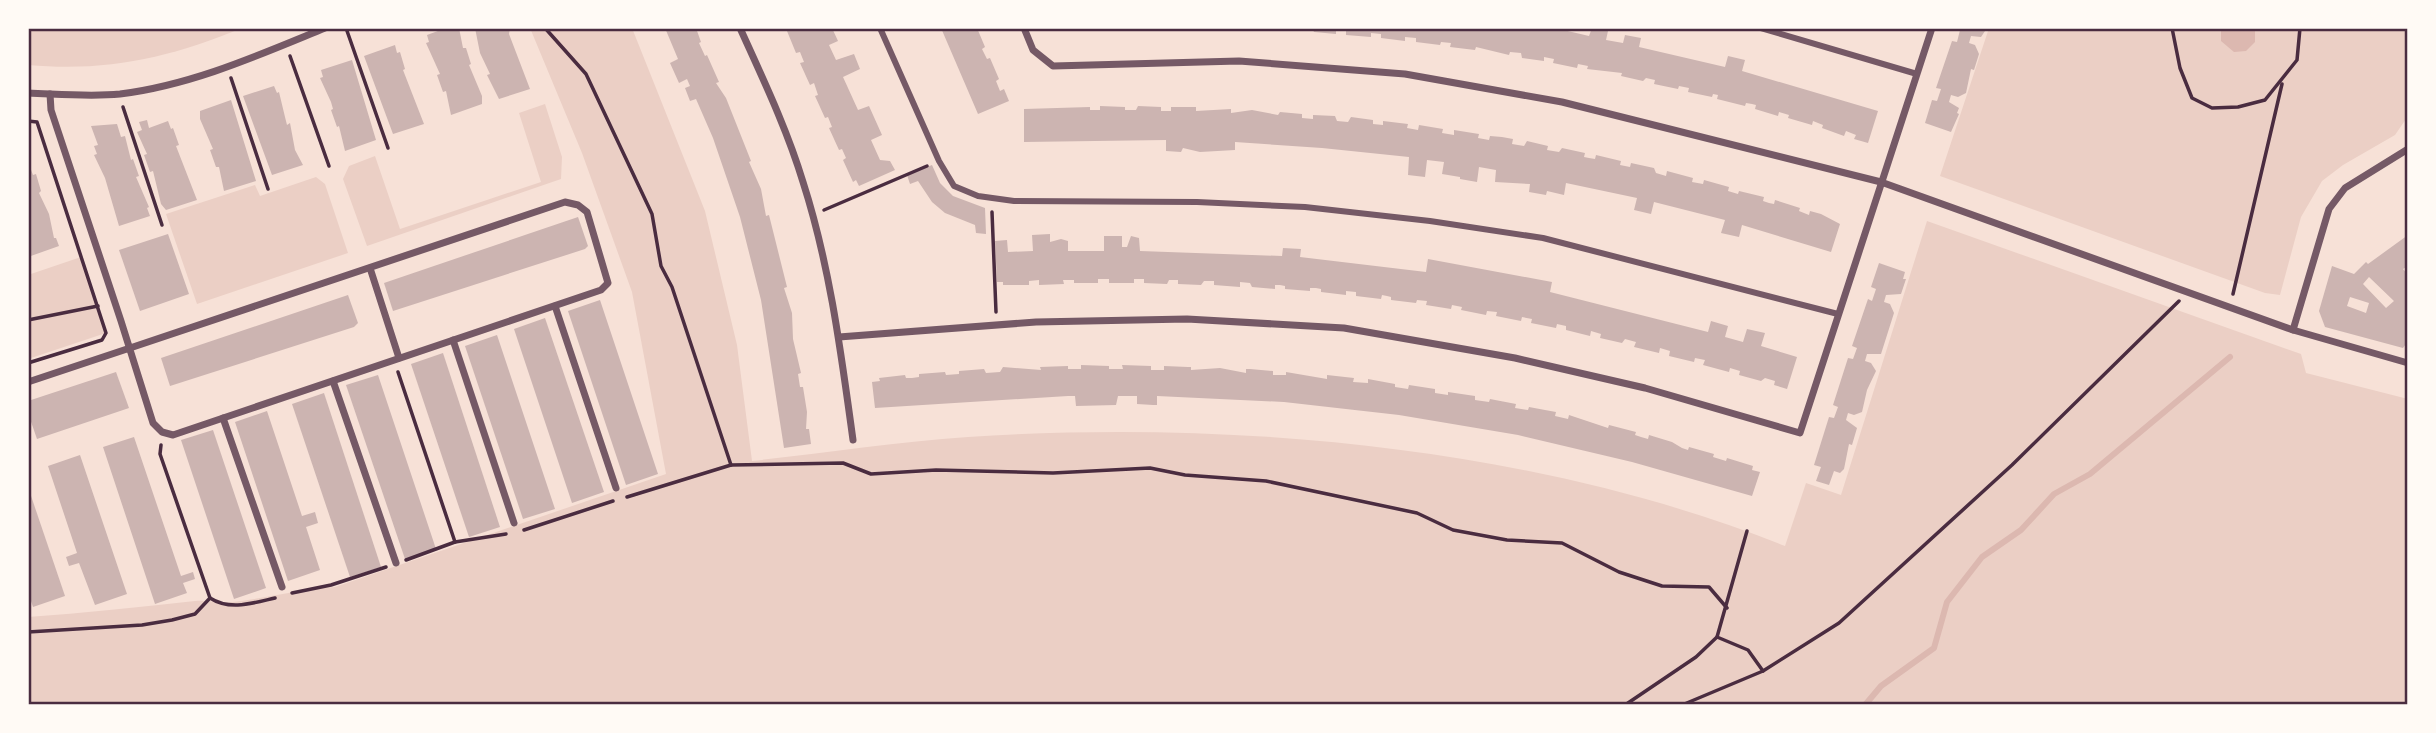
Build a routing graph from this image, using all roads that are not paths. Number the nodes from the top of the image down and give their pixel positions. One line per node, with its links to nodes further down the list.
1 (325, 28): 9 (street)
2 (740, 28): 16 (street)
3 (880, 28): 14 (street)
4 (1024, 28): 11 (street)
5 (1761, 28): 7 (street)
6 (1932, 28): 7 (street)
7 (1917, 75): 11 (street)
8 (28, 93): 9 (street)
9 (50, 94): 18 (street)
10 (2408, 149): 15 (street)
11 (1881, 182): 14 (street); 15 (street)
12 (370, 268): 13 (street); 18 (street); 19 (street)
13 (555, 306): 17 (street); 25 (street)
14 (1838, 314): 16 (street)
15 (2293, 330): 20 (street)
16 (839, 337): 24 (street)
17 (453, 340): 19 (street); 26 (street)
18 (130, 348): 22 (street); 23 (street)
19 (397, 359): 21 (street)
20 (2408, 363)
21 (333, 381): 23 (street); 27 (street)
22 (28, 382)
23 (223, 418): 28 (street)
24 (853, 440)
25 (616, 488)
26 (514, 523)
27 (396, 563)
28 (282, 587)

